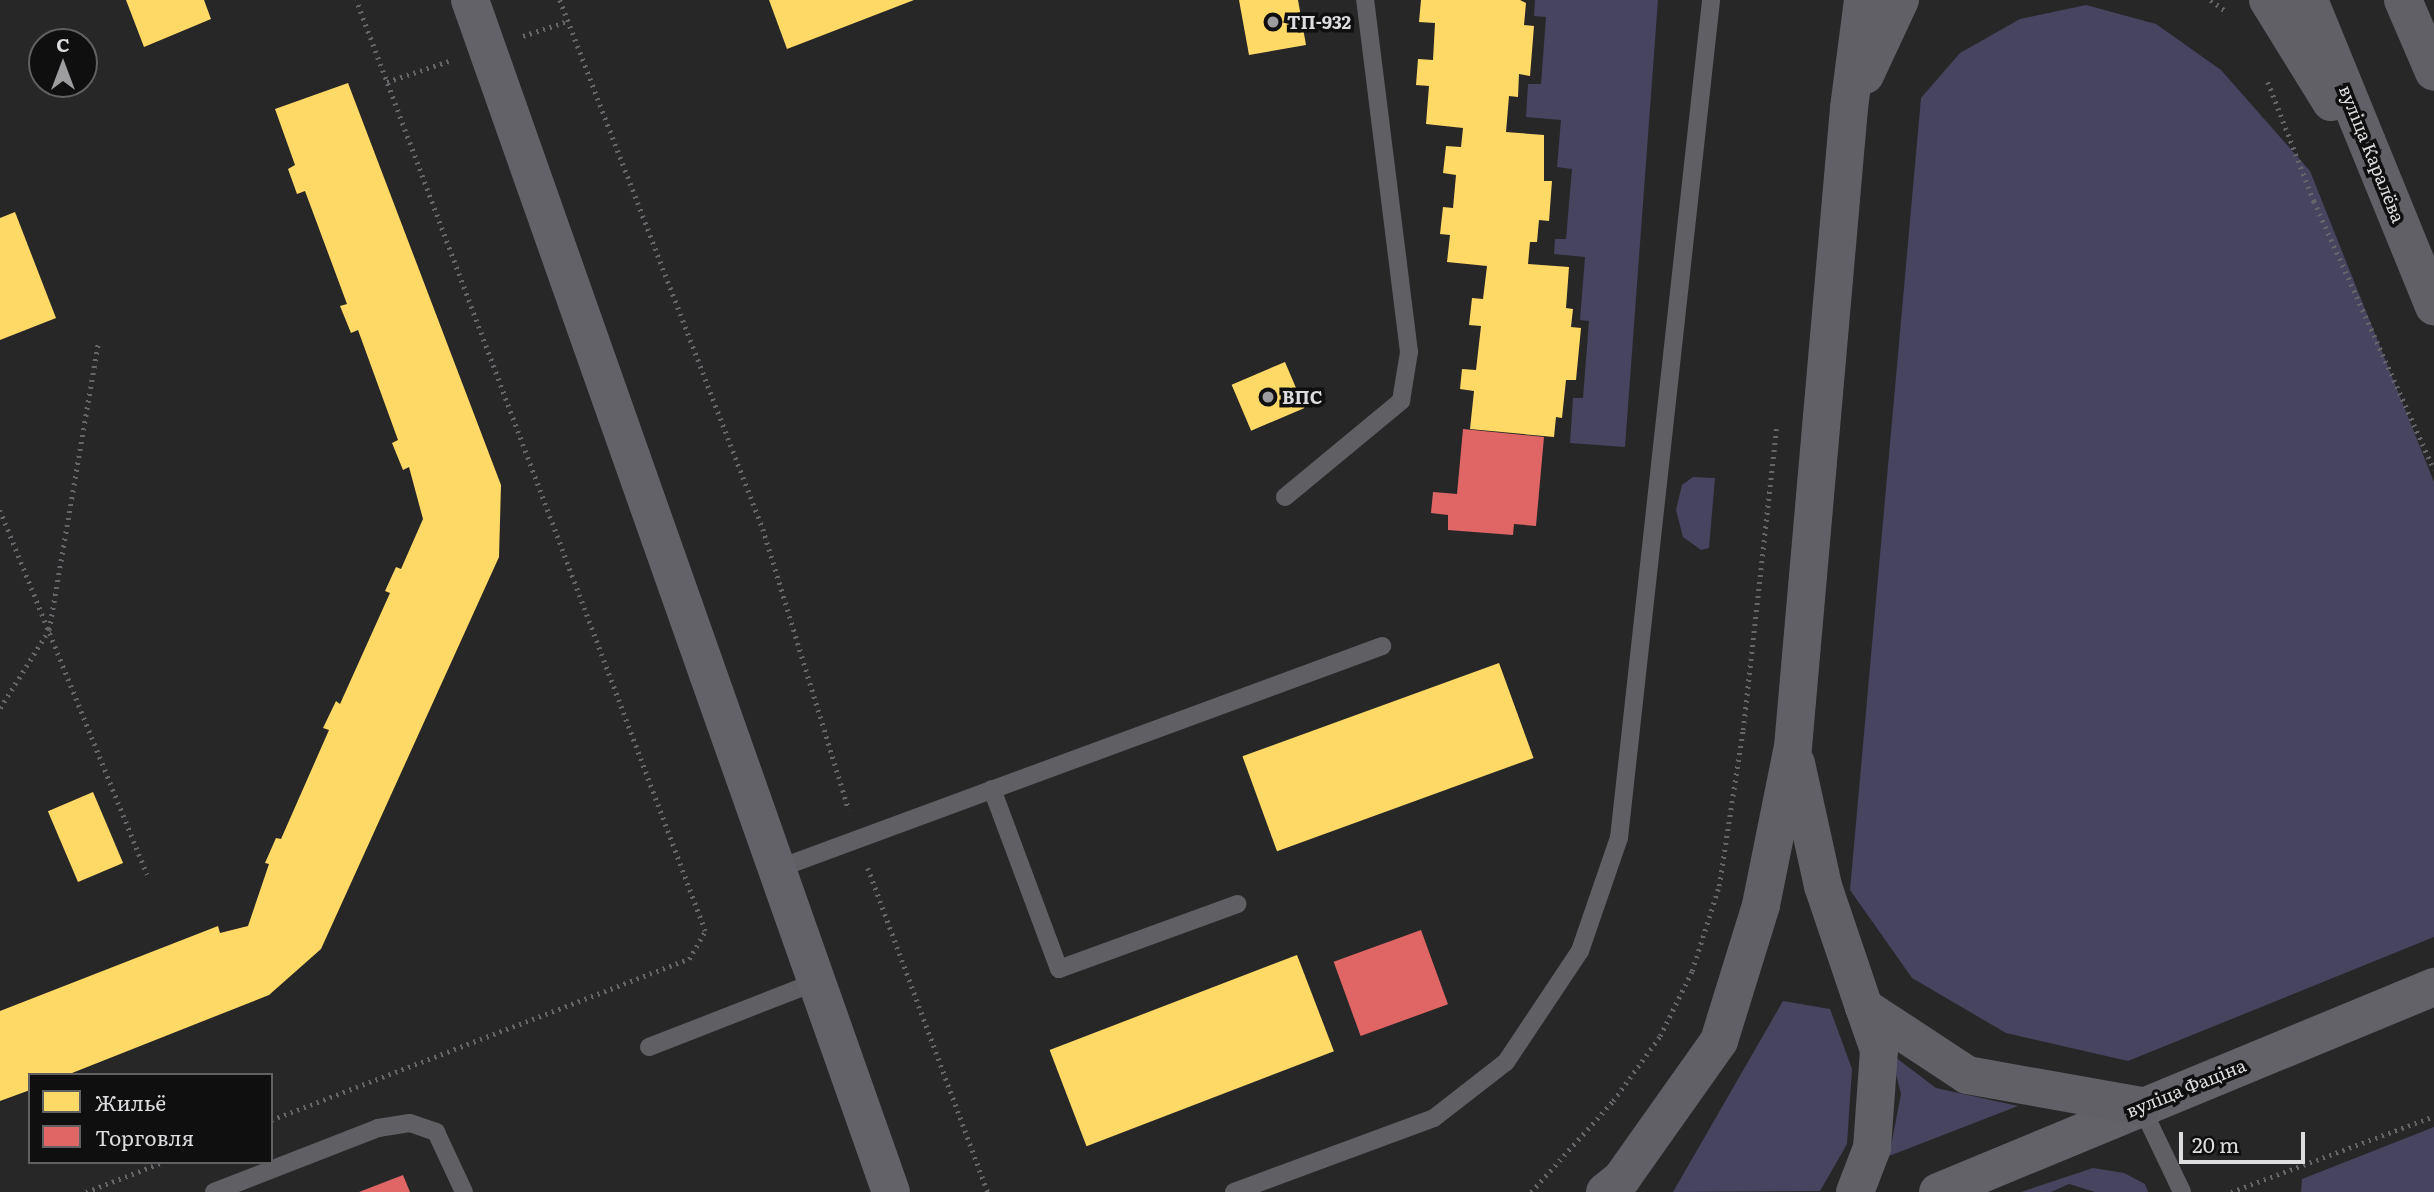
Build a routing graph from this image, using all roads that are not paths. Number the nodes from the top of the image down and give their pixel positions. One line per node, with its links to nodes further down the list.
1 (470, 0): 17 (street)
2 (1365, 0): 13 (lane)
3 (1711, 0): 27 (lane)
4 (1863, 0): 10 (main road)
5 (1900, 0): 10 (main road)
6 (2267, 0): 11 (main road)
7 (2309, 0): 11 (main road, вуліца Каралёва)
8 (2403, 0): 9 (main road)
9 (2434, 72)
10 (1849, 108): 15 (main road)
11 (2387, 192): 12 (main road, вуліца Каралёва)
12 (2434, 307)
13 (1284, 497)
14 (1382, 646): 16 (lane)
15 (1793, 747): 21 (main road); 28 (main road)
16 (992, 789): 17 (lane); 18 (lane)
17 (778, 869): 19 (street)
18 (1238, 904)
19 (818, 981): 22 (lane); 26 (street)
20 (2434, 987): 23 (street, вуліца Фаціна)
21 (1864, 1007): 23 (main road); 29 (main road)
22 (649, 1047)
23 (2141, 1106): 30 (street, вуліца Фаціна); 31 (lane)
24 (214, 1192): 25 (lane)
25 (464, 1192)
26 (891, 1192)
27 (1234, 1192)
28 (1605, 1192)
29 (1855, 1192)
30 (1938, 1192)
31 (2182, 1192)

